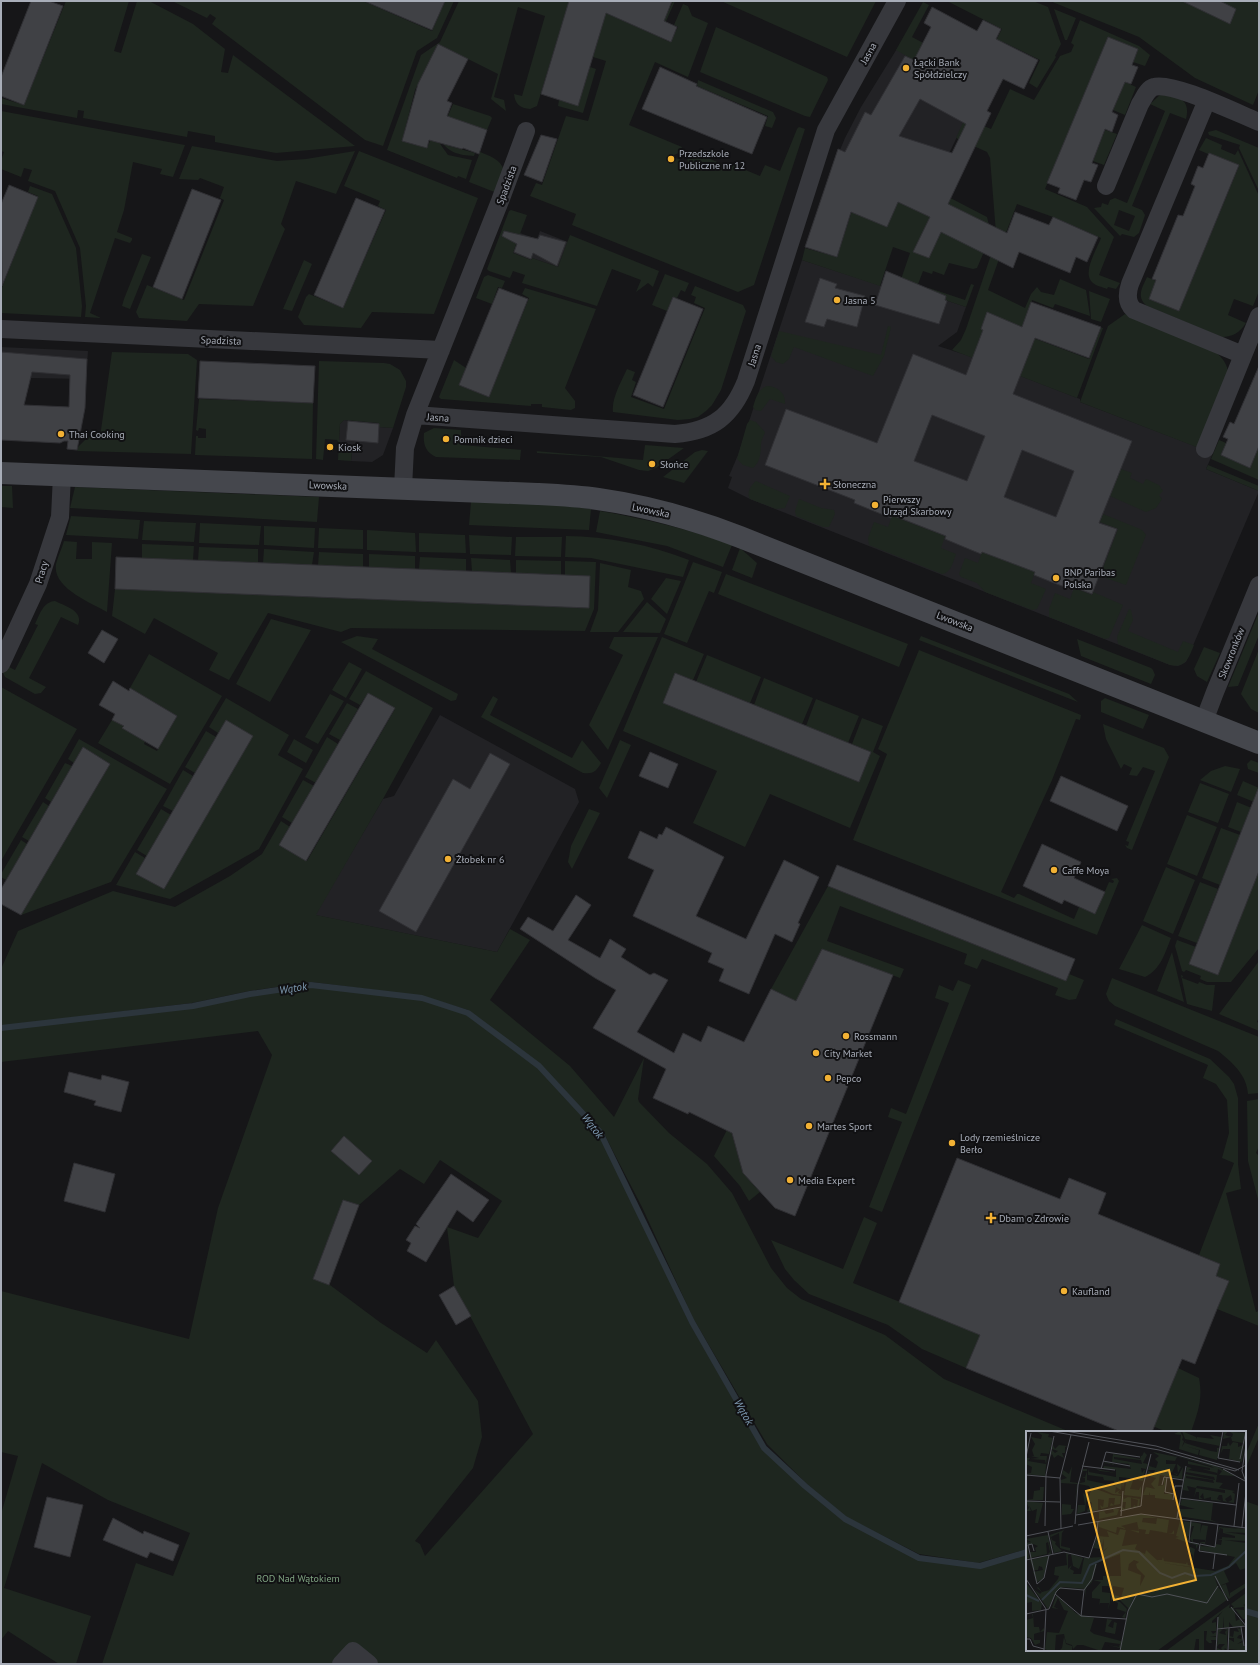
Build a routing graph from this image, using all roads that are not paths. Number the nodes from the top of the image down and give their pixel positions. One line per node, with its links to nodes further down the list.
1 (897, 1): 10 (street, Jasna)
2 (1207, 100): 3 (street); 5 (street); 9 (street)
3 (1259, 122)
4 (526, 132): 8 (street, Spadzista)
5 (1106, 186)
6 (1259, 316): 9 (street)
7 (1, 329): 8 (street, Spadzista)
8 (441, 350): 10 (street, Spadzista)
9 (1243, 355): 11 (street)
10 (415, 415): 14 (street, Spadzista)
11 (1205, 449)
12 (1, 473): 13 (street, Lwowska)
13 (62, 476): 14 (street, Lwowska); 16 (street, Pracy)
14 (403, 488): 17 (street, Lwowska)
15 (1259, 585): 17 (street, Skowronków)
16 (1, 664)
17 (1204, 721): 18 (street, Lwowska)
18 (1259, 743)
19 (341, 1664): 20 (street)
20 (369, 1664)

